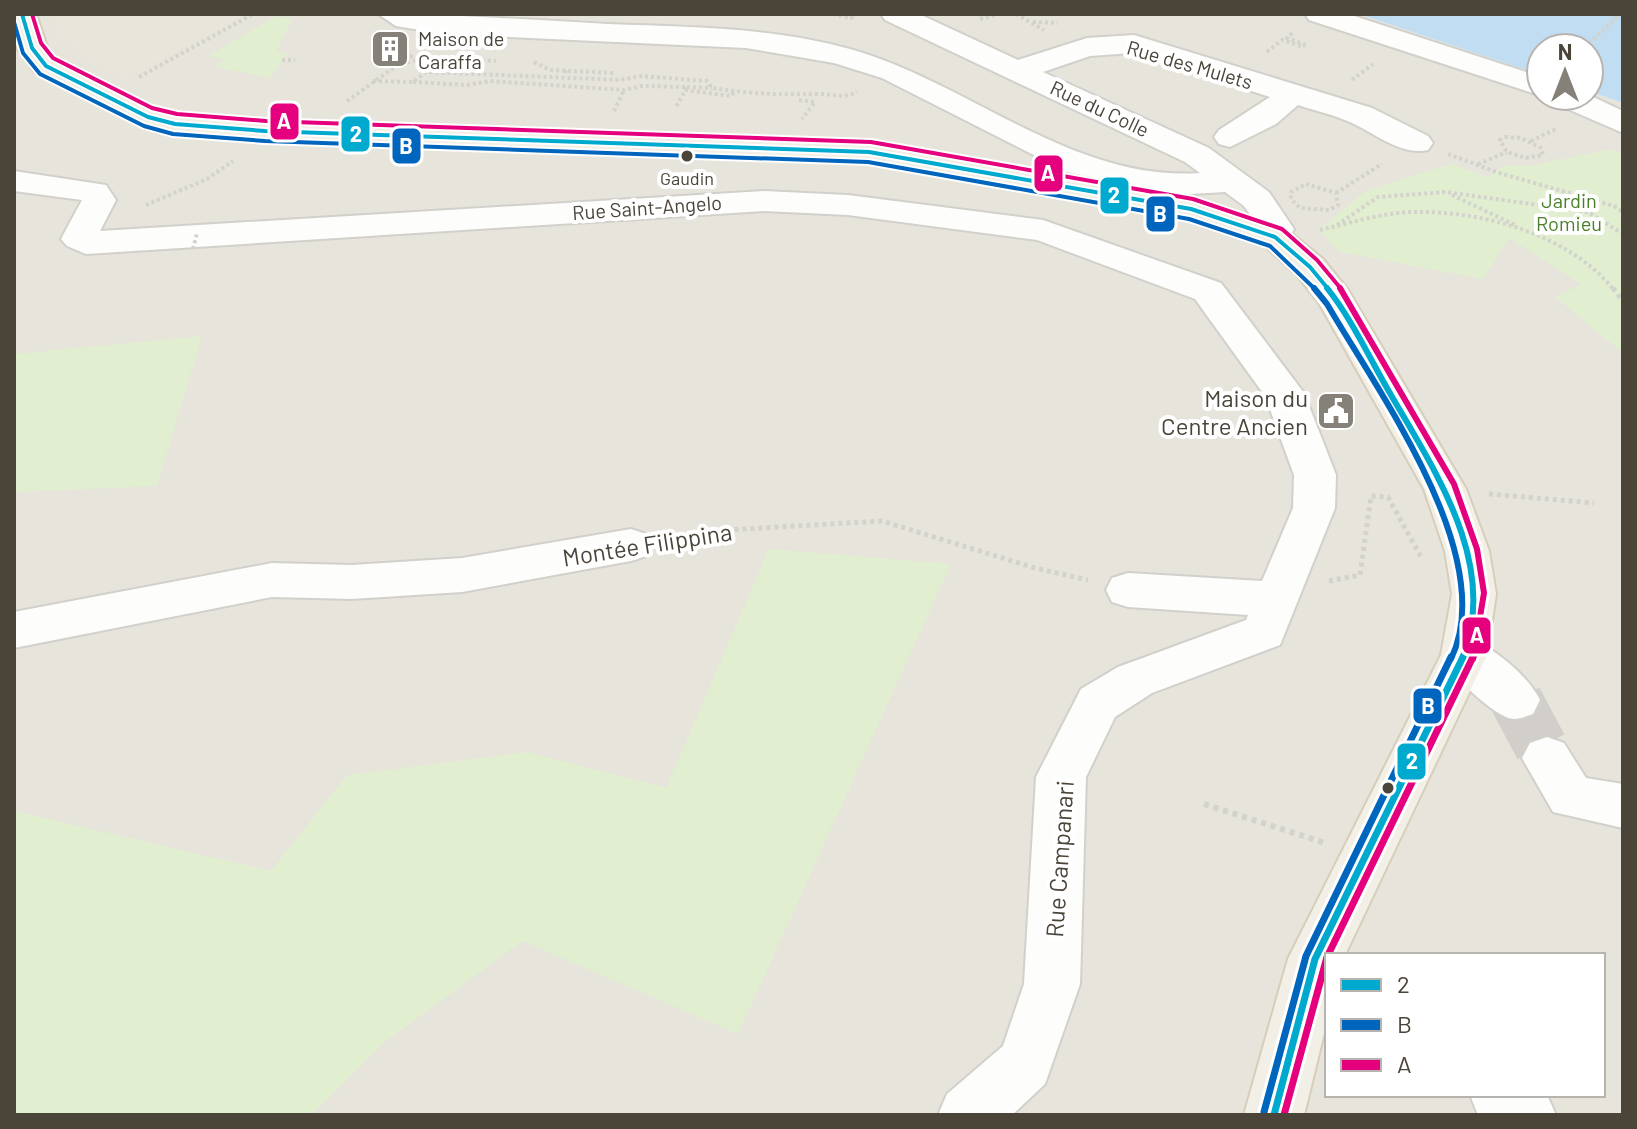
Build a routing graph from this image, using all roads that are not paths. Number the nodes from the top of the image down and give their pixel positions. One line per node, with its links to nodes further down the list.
1 (392, 14): 13 (street)
2 (895, 14): 5 (street, Rue du Colle)
3 (1319, 14): 6 (street)
4 (20, 24): 14 (main road)
5 (1018, 70): 7 (street, Rue des Mulets); 13 (street, Rue du Colle)
6 (1525, 82)
7 (1291, 95): 10 (street); 11 (street, Rue des Mulets)
8 (1599, 112): 9 (street)
9 (1623, 123)
10 (1230, 137)
11 (1417, 143)
12 (14, 181): 15 (street, Rue Saint-Angelo)
13 (1234, 181): 14 (street, Rue du Colle)
14 (1275, 237): 20 (main road)
15 (1208, 291): 18 (street, Rue Campanari)
16 (631, 545): 19 (street, Montée Filippina)
17 (1128, 590): 18 (street)
18 (1297, 593): 27 (street, Rue Campanari)
19 (14, 630)
20 (1464, 655): 21 (street); 24 (main road)
21 (1516, 700)
22 (1547, 758): 23 (street)
23 (1623, 806)
24 (1325, 953)
25 (1321, 963): 28 (main road)
26 (1502, 1097): 29 (street)
27 (968, 1115)
28 (1274, 1115)
29 (1526, 1115)

